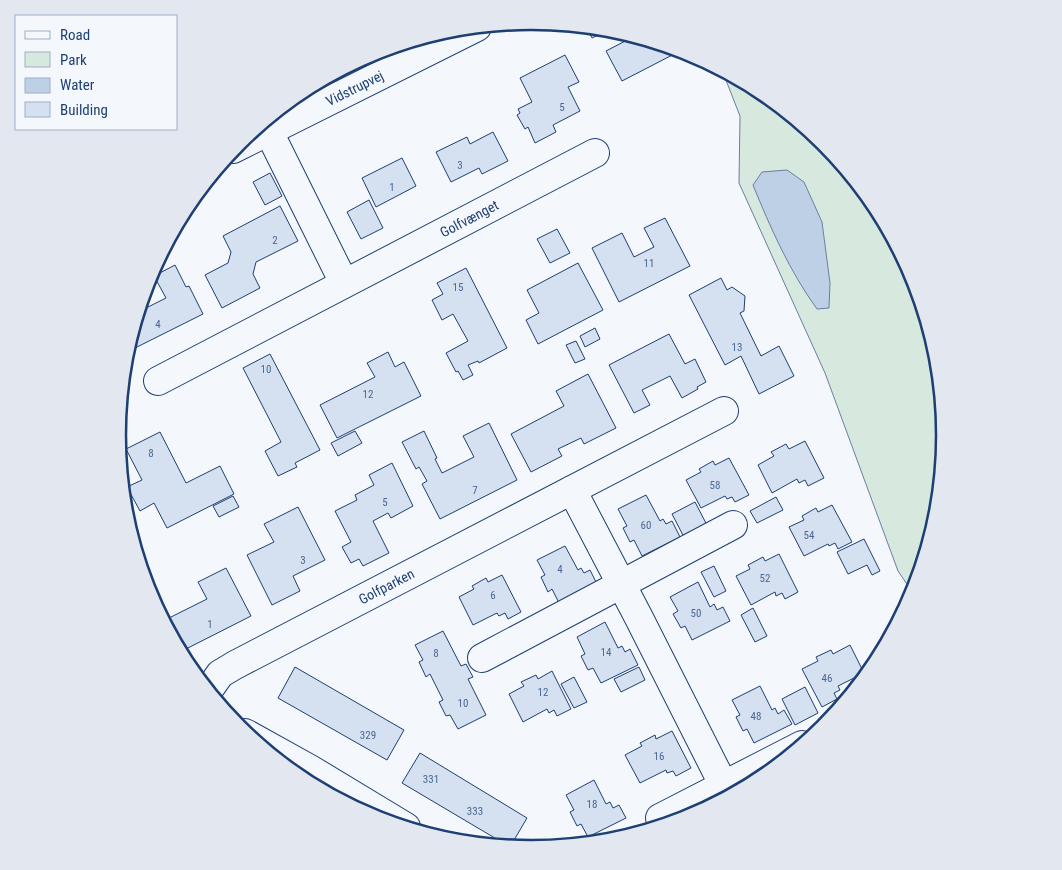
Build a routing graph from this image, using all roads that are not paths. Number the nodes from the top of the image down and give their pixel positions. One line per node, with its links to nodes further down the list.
1 (454, 38): 2 (street, Vidstrupvej)
2 (269, 132): 3 (street, Vidstrupvej); 5 (street)
3 (257, 138)
4 (595, 153): 5 (street, Golfvænget)
5 (344, 283): 6 (street, Golfvænget)
6 (158, 381)
7 (724, 412): 8 (street, Golfparken)
8 (572, 490): 10 (street); 12 (street, Golfparken)
9 (734, 525): 10 (street)
10 (622, 584): 11 (street); 14 (street)
11 (482, 658)
12 (212, 684)
13 (279, 752): 16 (street)
14 (726, 790)
15 (712, 797): 17 (street)
16 (377, 809)
17 (660, 818)

